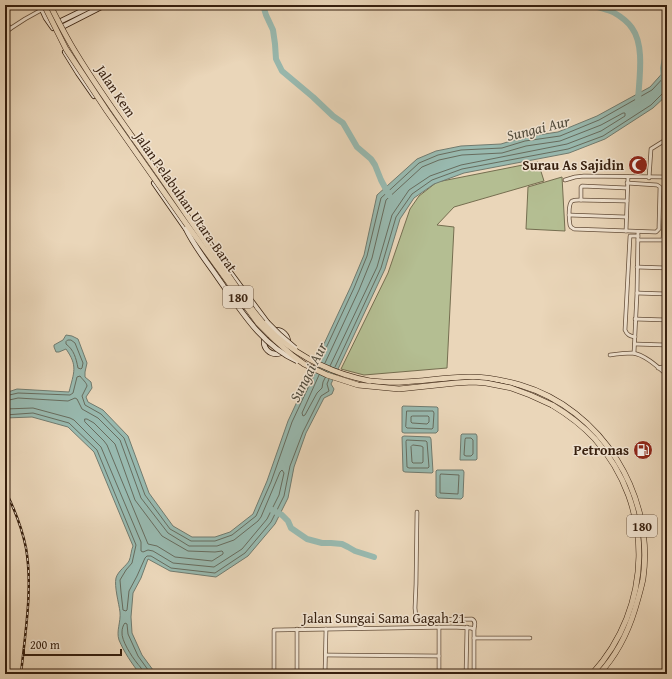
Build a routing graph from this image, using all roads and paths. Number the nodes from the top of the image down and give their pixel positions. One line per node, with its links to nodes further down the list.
1 (50, 5): 3 (street); 6 (street, Jalan Kem); 41 (main road, Jalan Pelabuhan Utara-Barat / 180, bridge)
2 (105, 5): 4 (street)
3 (42, 6): 7 (street, Jalan Kem); 8 (street); 42 (main road, Jalan Pelabuhan Utara-Barat / 180, bridge)
4 (95, 6): 6 (street)
5 (5, 19): 8 (street)
6 (61, 24): 7 (street); 9 (street); 27 (street, Jalan Kem)
7 (52, 25): 9 (street, Jalan Kem)
8 (10, 29): 10 (street)
9 (55, 30): 22 (street, Jalan Kem)
10 (5, 32)
11 (667, 139): 14 (street)
12 (628, 177): 14 (street); 15 (street); 16 (street)
13 (667, 177): 14 (street)
14 (649, 178)
15 (566, 180)
16 (627, 186): 17 (street); 18 (street); 24 (street)
17 (581, 200): 18 (street); 19 (street)
18 (627, 201): 21 (street)
19 (569, 215): 21 (street); 23 (street)
20 (667, 215): 26 (street)
21 (626, 217): 23 (street)
22 (186, 229): 35 (street, Jalan Kem); 42 (street, Jalan Kem, bridge)
23 (626, 231): 24 (street)
24 (638, 232): 25 (street)
25 (638, 238): 26 (street); 28 (street); 36 (street)
26 (665, 240)
27 (209, 245): 34 (street, Jalan Kem); 41 (street, Jalan Kem, bridge)
28 (638, 267): 29 (street); 30 (street)
29 (667, 268)
30 (637, 293): 31 (street); 32 (street)
31 (667, 294)
32 (636, 318): 33 (street); 36 (street)
33 (667, 320)
34 (272, 331): 35 (street); 35 (street)
35 (266, 336)
36 (635, 336): 37 (street)
37 (634, 344): 38 (street); 39 (street)
38 (667, 344)
39 (634, 353): 40 (street); 44 (street)
40 (610, 355)
41 (309, 360): 46 (main road, Jalan Pelabuhan Utara-Barat / 180, bridge)
42 (304, 364): 46 (main road, Jalan Pelabuhan Utara-Barat / 180, bridge)
43 (667, 366): 44 (street)
44 (658, 368): 45 (street)
45 (667, 374)
46 (553, 402): 63 (main road, Jalan Pelabuhan Utara-Barat / 180); 64 (main road, Jalan Pelabuhan Utara-Barat / 180)
47 (417, 512): 52 (street)
48 (439, 627): 49 (street, Jalan Sungai Sama Gagah 21); 51 (street, Jalan Sungai Sama Gagah 21); 56 (street)
49 (467, 628): 52 (street, Jalan Sungai Sama Gagah 21); 61 (street)
50 (297, 629): 51 (street, Jalan Sungai Sama Gagah 21); 57 (street, Jalan Sungai Sama Gagah 21); 58 (street)
51 (326, 629): 55 (street)
52 (474, 629): 53 (street, Jalan Sungai Sama Gagah 21)
53 (474, 638): 54 (street); 62 (street, Jalan Sungai Sama Gagah 21)
54 (530, 638)
55 (326, 655): 56 (street); 59 (street)
56 (439, 656): 60 (street)
57 (274, 674)
58 (297, 674)
59 (325, 674)
60 (439, 674)
61 (466, 674)
62 (474, 674)
63 (592, 674)
64 (599, 674)
65 (610, 674): 66 (street)
66 (619, 674)

